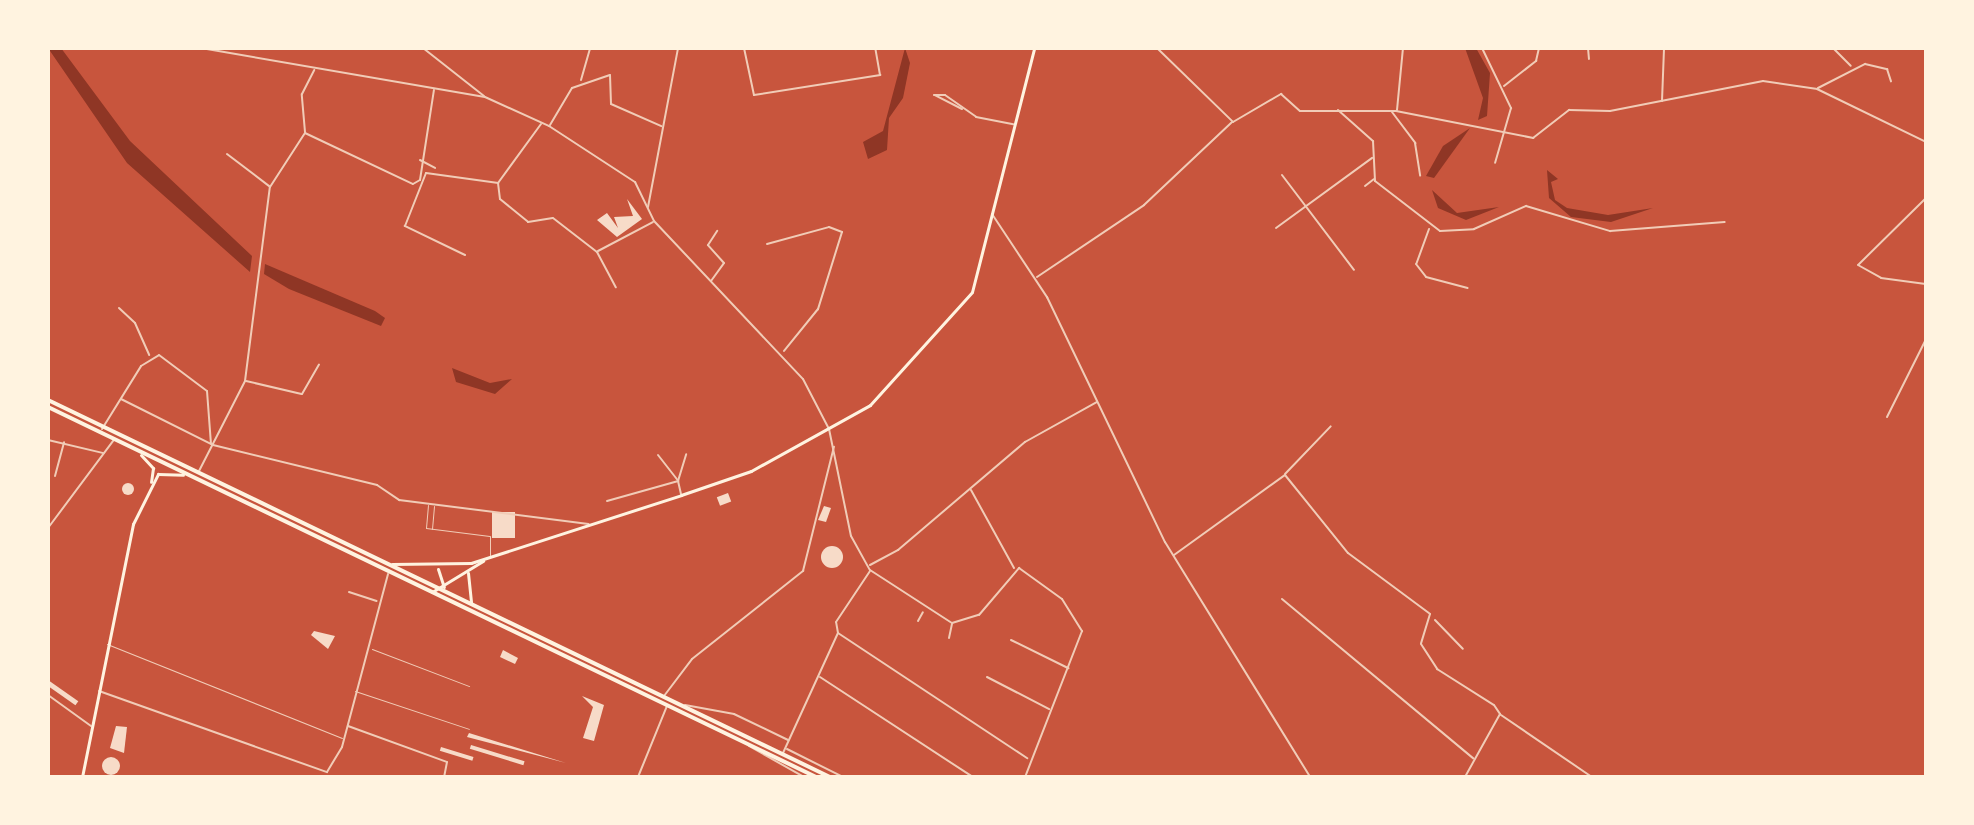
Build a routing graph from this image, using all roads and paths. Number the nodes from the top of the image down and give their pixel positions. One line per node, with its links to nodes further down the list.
1 (201, 48): 17 (street)
2 (423, 48): 23 (street)
3 (590, 48): 18 (street)
4 (678, 48): 33 (street)
5 (744, 48): 6 (street)
6 (875, 48)
7 (1034, 48): 31 (main road)
8 (1157, 48): 29 (street)
9 (1403, 48): 28 (street)
10 (1482, 48): 20 (street)
11 (1539, 48): 20 (street)
12 (1588, 48): 15 (street)
13 (1664, 48): 24 (street)
14 (1833, 48): 16 (street)
15 (1589, 59)
16 (1851, 67): 19 (street); 21 (street)
17 (316, 68): 22 (street); 34 (street)
18 (581, 81): 32 (street); 33 (street)
19 (1891, 81)
20 (1504, 86): 35 (street)
21 (1817, 89): 24 (street); 36 (street)
22 (434, 90): 23 (street); 39 (street)
23 (485, 97): 30 (street)
24 (1662, 103): 35 (street)
25 (962, 109): 25 (street); 31 (street)
26 (1337, 110): 27 (street); 29 (street); 38 (street)
27 (1392, 111): 28 (street); 43 (street)
28 (1396, 111): 35 (street)
29 (1233, 122): 62 (street)
30 (542, 123): 32 (street); 46 (street)
31 (1013, 124): 52 (main road)
32 (549, 126): 51 (street)
33 (661, 126): 51 (street)
34 (305, 133): 45 (street); 48 (street)
35 (1506, 135): 40 (street)
36 (1926, 142)
37 (227, 154): 48 (street)
38 (1372, 157): 44 (street); 50 (street)
39 (419, 159): 41 (street); 45 (street)
40 (1495, 163)
41 (437, 169): 45 (street); 46 (street)
42 (1282, 175): 50 (street)
43 (1420, 176)
44 (1375, 178): 47 (street); 56 (street)
45 (420, 180): 60 (street)
46 (498, 183): 59 (street)
47 (1365, 186)
48 (270, 187): 72 (street)
49 (1926, 198): 64 (street)
50 (1308, 206): 55 (street); 61 (street)
51 (648, 208): 53 (street)
52 (992, 214): 62 (street); 80 (main road)
53 (654, 221): 59 (street); 63 (street)
54 (1725, 222): 56 (street)
55 (1276, 228)
56 (1430, 228): 66 (street)
57 (717, 231): 63 (street)
58 (767, 244): 69 (street)
59 (597, 252): 65 (street)
60 (465, 255)
61 (1354, 270)
62 (1036, 277): 75 (street)
63 (710, 281): 69 (street)
64 (1926, 284)
65 (616, 287)
66 (1468, 288)
67 (119, 308): 70 (street)
68 (1926, 339): 77 (street)
69 (783, 352): 80 (street)
70 (150, 356): 73 (street); 84 (street)
71 (319, 365): 72 (street)
72 (245, 381): 84 (street)
73 (121, 399): 79 (street); 84 (street)
74 (48, 400): 79 (highway)
75 (1097, 402): 96 (street); 102 (street)
76 (48, 407): 83 (highway)
77 (1887, 417)
78 (1331, 426): 92 (street)
79 (102, 429): 90 (highway)
80 (829, 429): 85 (street); 97 (main road)
81 (48, 440): 82 (street)
82 (64, 441): 86 (street); 93 (street)
83 (113, 441): 86 (street); 88 (highway)
84 (211, 445): 90 (street); 99 (street)
85 (835, 446): 105 (street); 133 (street)
86 (105, 453): 100 (street)
87 (686, 454): 94 (street)
88 (141, 455): 91 (highway); 95 (main road)
89 (658, 455): 94 (street)
90 (198, 474): 104 (highway)
91 (183, 475): 95 (main road); 109 (highway)
92 (1285, 475): 102 (street); 117 (street)
93 (55, 476)
94 (678, 481): 97 (street); 98 (street)
95 (151, 484): 123 (main road)
96 (971, 489): 105 (street); 107 (street)
97 (681, 495): 99 (main road)
98 (607, 501)
99 (589, 524): 103 (main road)
100 (48, 528)
101 (432, 529): 101 (lane); 103 (lane)
102 (1173, 556): 160 (street)
103 (490, 558): 106 (main road); 108 (main road)
104 (374, 560): 106 (main road); 110 (highway)
105 (870, 568): 116 (street); 120 (street)
106 (437, 569): 110 (main road)
107 (1015, 569): 119 (street); 126 (street)
108 (469, 570): 110 (main road); 115 (main road)
109 (388, 573): 112 (highway); 114 (street)
110 (441, 589): 112 (main road); 115 (highway)
111 (349, 592): 114 (street)
112 (430, 592): 134 (highway)
113 (1282, 599): 147 (street)
114 (378, 601): 124 (street)
115 (473, 607): 133 (highway)
116 (924, 611): 118 (street); 119 (street)
117 (1434, 620): 125 (street); 137 (street)
118 (918, 621)
119 (952, 623): 121 (street)
120 (838, 633): 127 (street); 146 (street)
121 (949, 638)
122 (1011, 640): 126 (street)
123 (107, 644): 130 (main road); 141 (lane)
124 (365, 647): 129 (lane); 131 (street)
125 (1463, 649)
126 (1069, 668): 136 (street)
127 (819, 676): 142 (street); 158 (street)
128 (987, 677): 136 (street)
129 (469, 686)
130 (99, 691): 139 (main road); 149 (street)
131 (355, 691): 138 (street); 140 (lane)
132 (48, 695): 139 (street)
133 (664, 697): 135 (highway)
134 (667, 705): 143 (highway); 153 (street)
135 (680, 705): 142 (street); 145 (highway)
136 (1050, 710): 146 (street)
137 (1500, 714): 147 (street); 162 (street)
138 (347, 726): 141 (street); 152 (street)
139 (92, 727): 150 (main road)
140 (469, 729)
141 (344, 739): 148 (street)
142 (789, 740): 144 (street)
143 (745, 743): 154 (street); 155 (highway)
144 (785, 749): 145 (street); 157 (street)
145 (783, 755): 156 (highway)
146 (1029, 759): 159 (street)
147 (1474, 759): 161 (street)
148 (330, 771): 149 (street); 151 (street)
149 (320, 776)
150 (82, 777)
151 (333, 777)
152 (444, 777)
153 (638, 777)
154 (804, 777)
155 (816, 777)
156 (830, 777)
157 (843, 777)
158 (973, 777)
159 (1025, 777)
160 (1310, 777)
161 (1465, 777)
162 (1592, 777)

